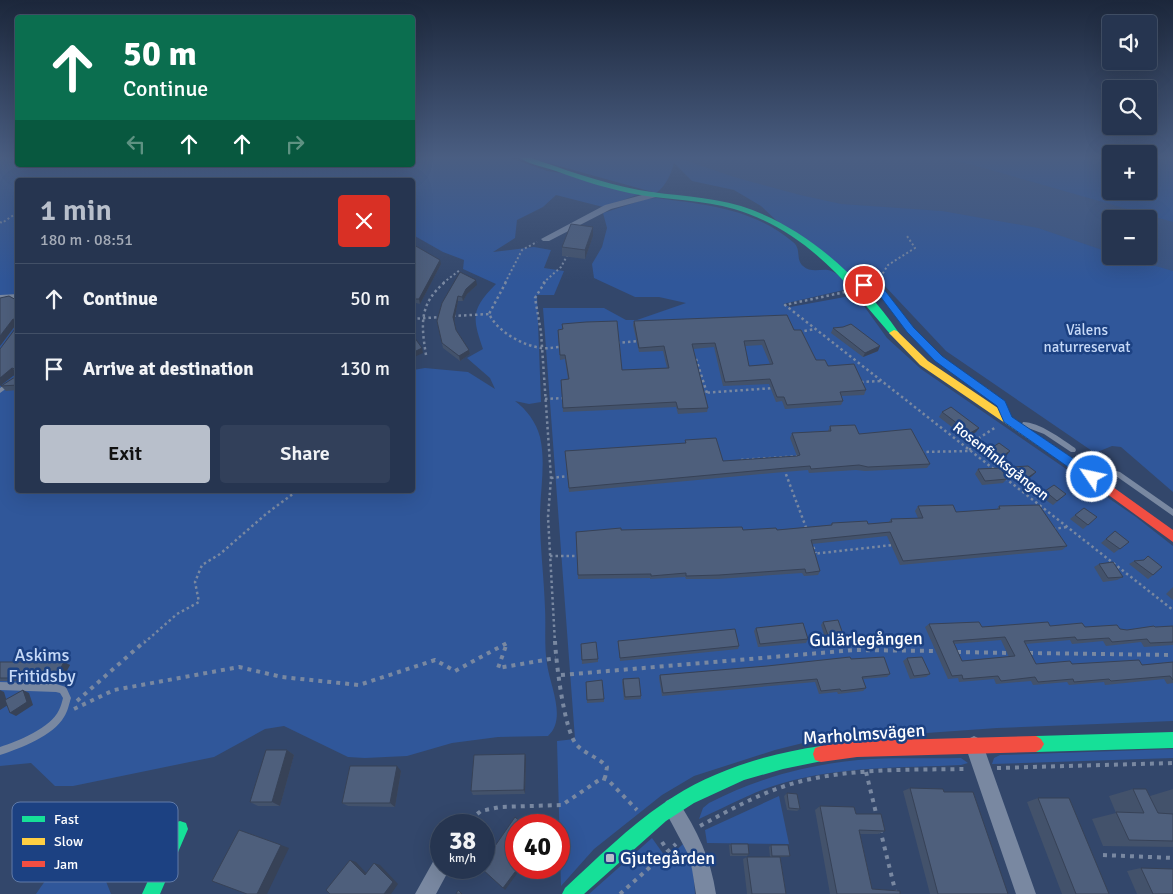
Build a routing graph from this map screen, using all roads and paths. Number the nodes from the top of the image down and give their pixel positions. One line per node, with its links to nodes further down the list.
1 (638, 198): 6 (street)
2 (672, 198): 10 (street)
3 (15, 214): 4 (path)
4 (0, 222)
5 (908, 236): 9 (path)
6 (546, 239): 13 (path)
7 (570, 250): 21 (path)
8 (460, 270): 14 (path)
9 (875, 287): 10 (lane); 33 (lane)
10 (857, 288): 16 (path, Rosenfinksgången); 33 (street)
11 (15, 296): 12 (lane)
12 (0, 297)
13 (489, 314): 14 (path); 21 (path)
14 (421, 318): 15 (path); 22 (path)
15 (415, 319)
16 (815, 329): 17 (path); 25 (path, Rosenfinksgången)
17 (799, 332)
18 (640, 341): 19 (path)
19 (610, 343)
20 (561, 347): 21 (path)
21 (542, 348): 32 (path)
22 (426, 355)
23 (695, 356): 30 (path)
24 (15, 378): 28 (lane)
25 (881, 381): 26 (path); 35 (path, Rosenfinksgången)
26 (852, 383)
27 (775, 388): 30 (path)
28 (0, 391)
29 (697, 393): 30 (path)
30 (707, 393)
31 (564, 398): 32 (path)
32 (545, 399): 42 (path)
33 (1008, 420): 34 (lane); 35 (path); 41 (street)
34 (1073, 450)
35 (970, 451): 36 (path); 45 (path, Rosenfinksgången)
36 (913, 453)
37 (779, 456): 38 (path); 39 (path); 50 (path)
38 (808, 456)
39 (739, 460)
40 (570, 476): 42 (path)
41 (1092, 477): 44 (lane); 47 (street)
42 (551, 478): 51 (path)
43 (294, 493): 62 (path)
44 (1173, 514)
45 (1068, 527): 46 (path); 53 (path, Rosenfinksgången)
46 (1048, 529)
47 (1173, 537)
48 (893, 546): 50 (path)
49 (806, 554): 50 (path)
50 (816, 554)
51 (550, 556): 52 (path); 59 (path)
52 (580, 556)
53 (1173, 610)
54 (945, 652): 60 (path, Gulärlegången)
55 (954, 652): 56 (path)
56 (1014, 653)
57 (1024, 653): 58 (path)
58 (1173, 655)
59 (556, 658): 60 (path); 62 (path)
60 (561, 674): 69 (path)
61 (0, 686): 62 (lane)
62 (61, 715): 65 (lane)
63 (1173, 740): 64 (street, Marholmsvägen)
64 (974, 745): 67 (street); 70 (street, Marholmsvägen)
65 (0, 751)
66 (1173, 763): 67 (path)
67 (982, 769): 68 (path); 87 (street)
68 (866, 772): 75 (path); 86 (path)
69 (605, 778): 71 (path); 72 (path)
70 (672, 807): 72 (street, Marholmsvägen); 75 (street)
71 (477, 814)
72 (649, 825): 76 (path); 83 (street, Marholmsvägen)
73 (180, 829): 74 (street)
74 (178, 833)
75 (689, 833): 76 (path); 85 (street)
76 (668, 851): 84 (path)
77 (1103, 856): 78 (path)
78 (1173, 858)
79 (434, 879): 82 (street)
80 (156, 882): 81 (street)
81 (151, 894)
82 (425, 894)
83 (571, 894)
84 (620, 894)
85 (706, 894)
86 (896, 894)
87 (1026, 894)

